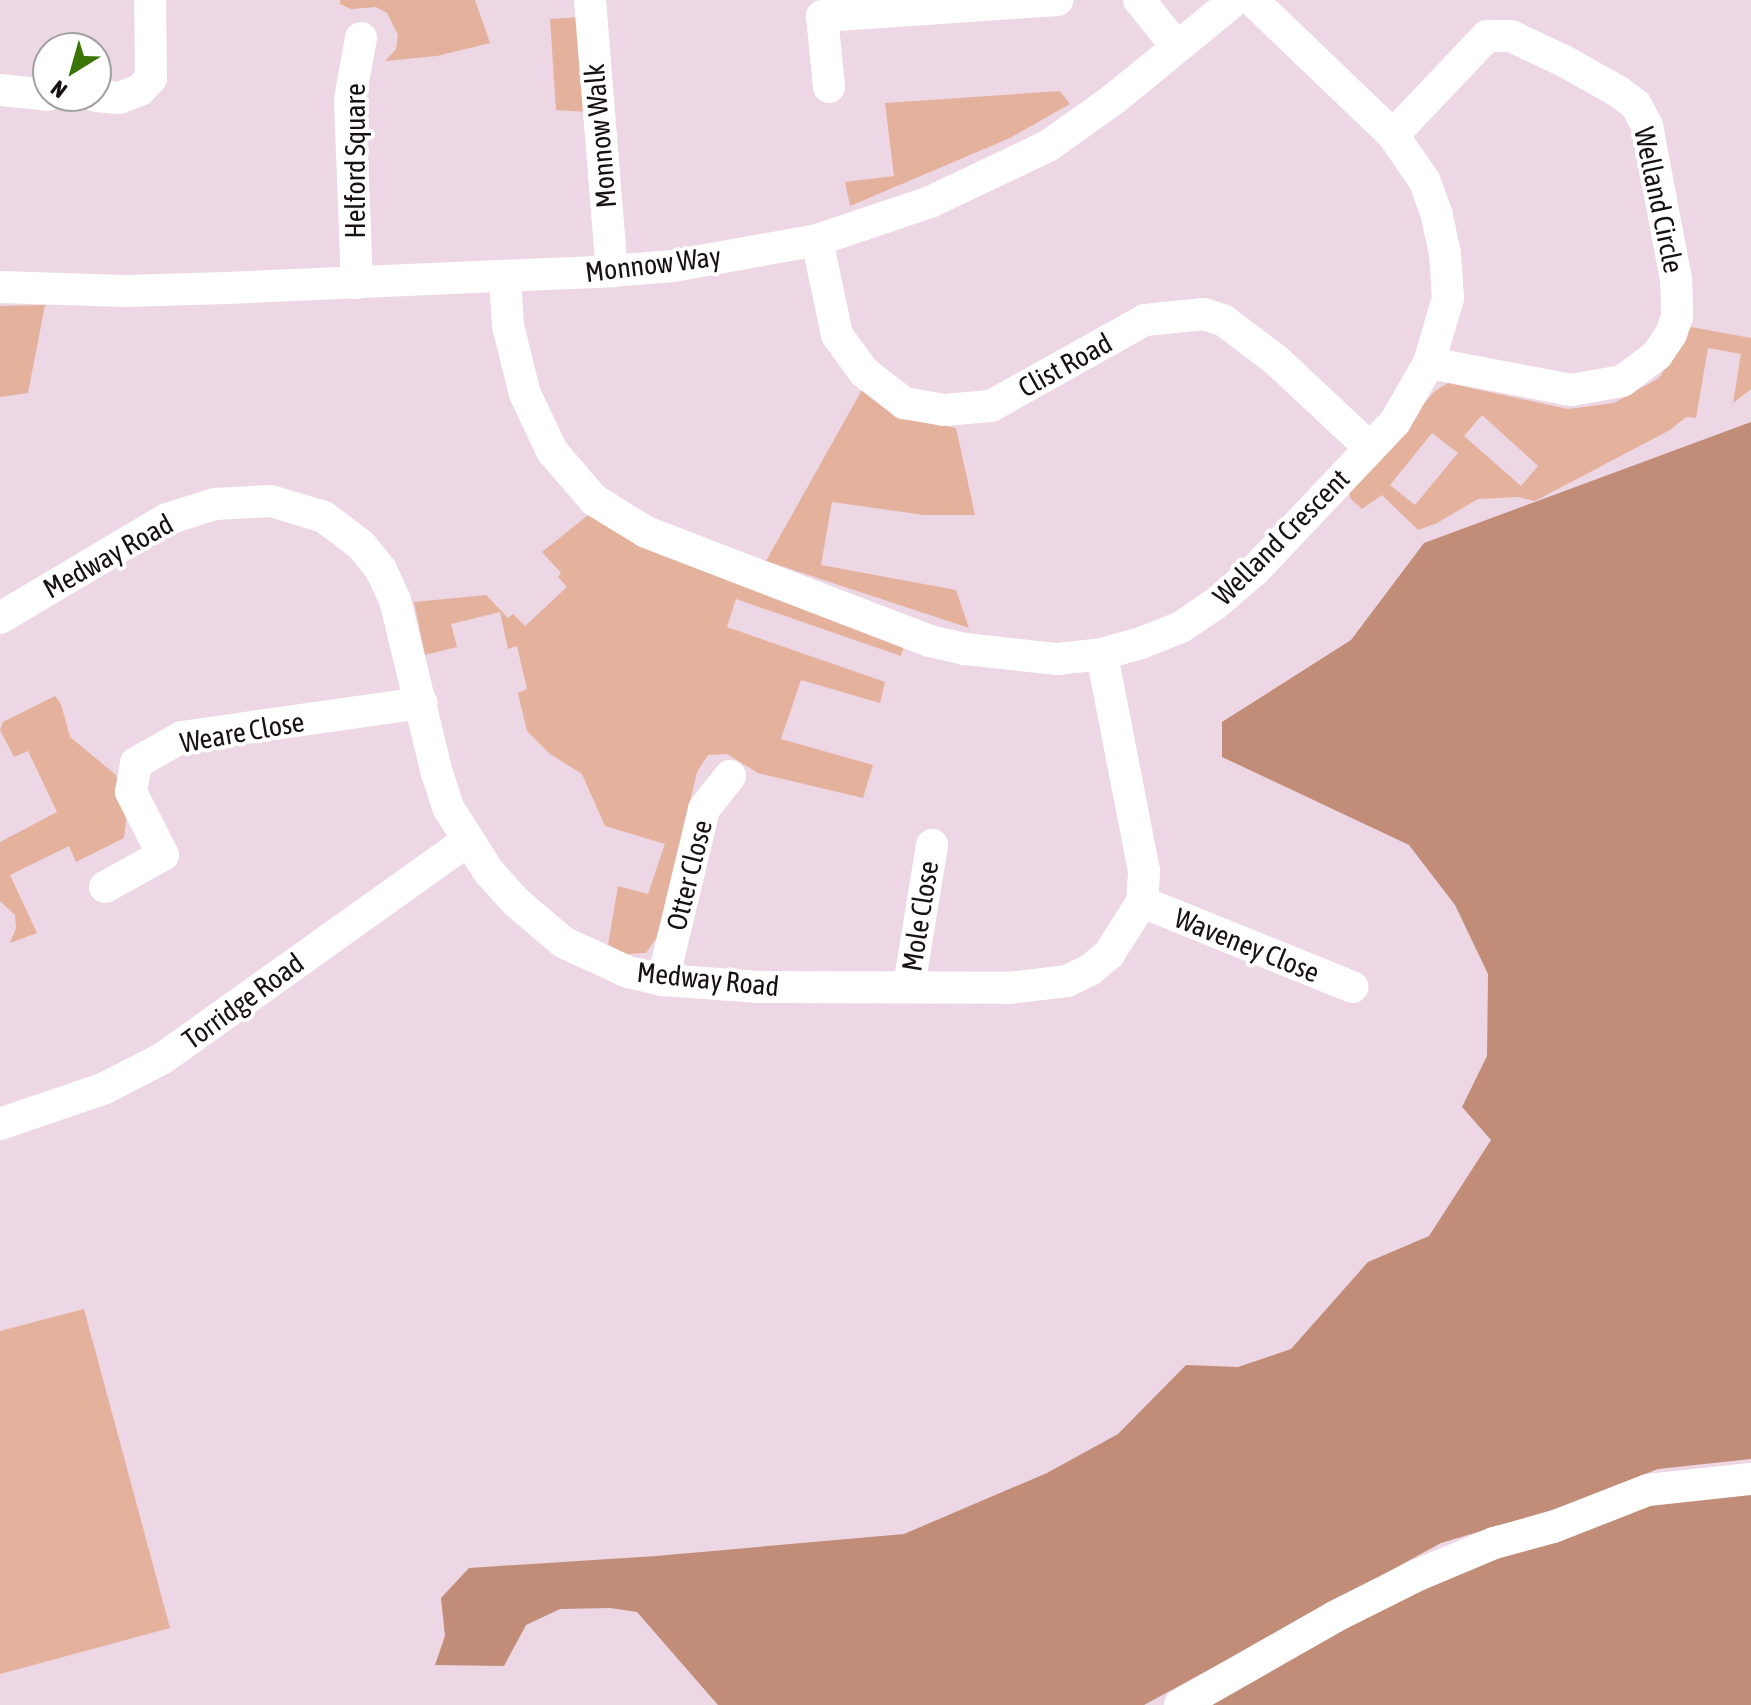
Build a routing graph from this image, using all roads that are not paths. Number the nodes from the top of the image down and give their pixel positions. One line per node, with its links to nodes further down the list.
1 (150, 0): 12 (street)
2 (590, 0): 15 (street, Monnow Walk)
3 (1057, 0): 9 (street)
4 (1139, 0): 8 (street)
5 (1235, 0): 8 (street, Monnow Way)
6 (1252, 0): 13 (street, Welland Crescent)
7 (361, 38): 17 (street, Helford Square)
8 (1177, 47): 14 (street, Monnow Way)
9 (829, 87)
10 (0, 90): 11 (street)
11 (32, 93)
12 (112, 97)
13 (1393, 135): 19 (street, Welland Crescent); 19 (street, Welland Circle)
14 (817, 240): 15 (street, Monnow Way); 20 (street, Clist Road)
15 (612, 271): 16 (street, Monnow Way)
16 (505, 277): 17 (street, Monnow Way); 22 (street, Welland Crescent)
17 (357, 283): 18 (street, Monnow Way)
18 (0, 287)
19 (1429, 363): 20 (street, Welland Crescent)
20 (1370, 448): 22 (street, Welland Crescent)
21 (0, 618): 23 (street, Medway Road)
22 (1102, 654): 28 (street)
23 (422, 703): 25 (street, Medway Road); 27 (street, Weare Close)
24 (730, 776): 29 (street, Otter Close)
25 (467, 841): 29 (street, Medway Road); 32 (street, Torridge Road)
26 (932, 845): 30 (street, Mole Close)
27 (105, 887)
28 (1142, 902): 30 (street, Medway Road); 31 (street, Waveney Close)
29 (663, 980): 30 (street, Medway Road)
30 (909, 986)
31 (1352, 987)
32 (0, 1124)
33 (1751, 1479): 34 (street)
34 (1180, 1705)

